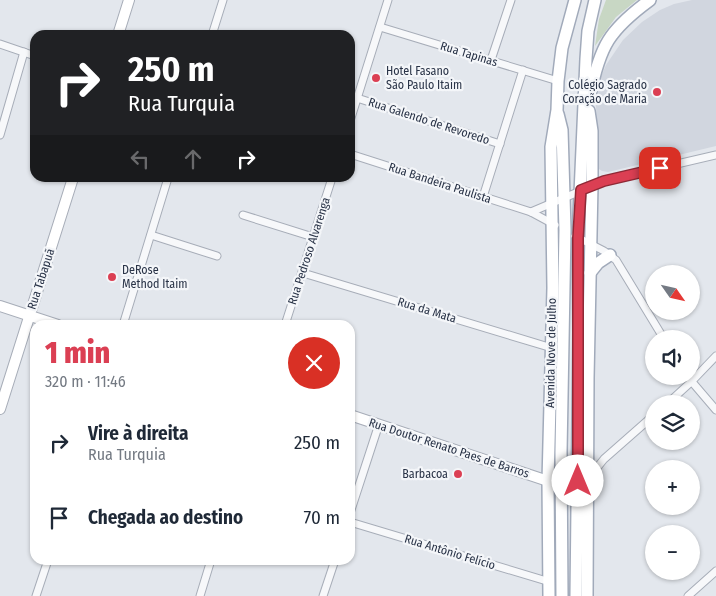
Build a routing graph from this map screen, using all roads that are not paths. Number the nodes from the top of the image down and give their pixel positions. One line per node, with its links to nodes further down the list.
1 (129, 0): 9 (street)
2 (223, 0): 10 (street)
3 (388, 0): 8 (street)
4 (511, 0): 14 (street)
5 (575, 0): 16 (main road, Avenida Nove de Julho)
6 (595, 0): 18 (main road)
7 (650, 0): 18 (main road)
8 (380, 27): 14 (street, Rua Tapinas); 17 (street)
9 (120, 30)
10 (214, 30)
11 (0, 44): 12 (street)
12 (24, 52): 13 (street); 21 (street)
13 (30, 54)
14 (490, 60): 15 (street, Rua Tapinas)
15 (523, 70): 16 (street, Rua Tapinas); 22 (street)
16 (558, 81): 20 (main road, Avenida Nove de Julho)
17 (357, 98): 19 (street); 22 (street, Rua Galendo de Revoredo)
18 (587, 103): 28 (main road); 29 (main road)
19 (355, 105)
20 (557, 110): 31 (main road, Avenida Nove de Julho); 32 (main road, Avenida Nove de Julho)
21 (0, 135)
22 (500, 144): 30 (street)
23 (716, 155): 28 (street)
24 (355, 156): 30 (street, Rua Bandeira Paulista)
25 (72, 182): 46 (street, Rua Tabapuã)
26 (167, 182): 37 (street)
27 (331, 182): 38 (street, Rua Pedroso Alvarenga)
28 (592, 185): 29 (street); 40 (main road)
29 (581, 190): 31 (street); 39 (main road)
30 (483, 197): 33 (street, Rua Bandeira Paulista)
31 (564, 198): 32 (street); 36 (main road, Avenida Nove de Julho)
32 (552, 202): 33 (street); 35 (main road, Avenida Nove de Julho)
33 (531, 212): 35 (street, Rua Bandeira Paulista)
34 (243, 216): 38 (street)
35 (553, 224): 36 (street, Rua Bandeira Paulista); 51 (main road, Avenida Nove de Julho)
36 (565, 230): 39 (street, Rua Bandeira Paulista); 66 (main road, Avenida Nove de Julho)
37 (151, 235): 42 (street); 48 (street)
38 (313, 237): 43 (street, Rua Pedroso Alvarenga)
39 (578, 238): 40 (street, Rua Bandeira Paulista); 64 (main road)
40 (590, 243): 41 (street, Rua Bandeira Paulista); 44 (main road)
41 (610, 255): 44 (main road); 50 (street, Rua Bandeira Paulista)
42 (217, 256)
43 (302, 273): 49 (street, Rua Pedroso Alvarenga); 51 (street, Rua da Mata)
44 (590, 273): 63 (main road)
45 (0, 306): 46 (street)
46 (30, 315): 47 (street); 57 (street, Rua Tabapuã)
47 (44, 320)
48 (125, 320)
49 (287, 320)
50 (659, 330)
51 (552, 348): 65 (main road, Avenida Nove de Julho)
52 (716, 356): 53 (street)
53 (700, 370)
54 (684, 385): 56 (street)
55 (694, 385): 58 (street)
56 (675, 395)
57 (0, 409)
58 (716, 410)
59 (355, 417): 61 (street, Rua Doutor Renato Paes de Barros)
60 (645, 423): 62 (street)
61 (379, 424): 65 (street, Rua Doutor Renato Paes de Barros); 67 (street)
62 (604, 459): 63 (street); 64 (street)
63 (588, 462): 64 (main road)
64 (583, 480): 66 (street, Rua Doutor Renato Paes de Barros); 79 (main road); 80 (main road)
65 (548, 481): 66 (street, Rua Doutor Renato Paes de Barros); 73 (main road, Avenida Nove de Julho)
66 (561, 484): 78 (main road, Avenida Nove de Julho)
67 (355, 498)
68 (355, 524): 73 (street, Rua Antônio Felício)
69 (46, 565): 74 (street)
70 (209, 565): 75 (street)
71 (333, 565): 76 (street)
72 (716, 571): 81 (street)
73 (550, 582): 77 (main road, Avenida Nove de Julho)
74 (36, 596)
75 (200, 596)
76 (323, 596)
77 (550, 596)
78 (562, 596)
79 (576, 596)
80 (587, 596)
81 (688, 596)

